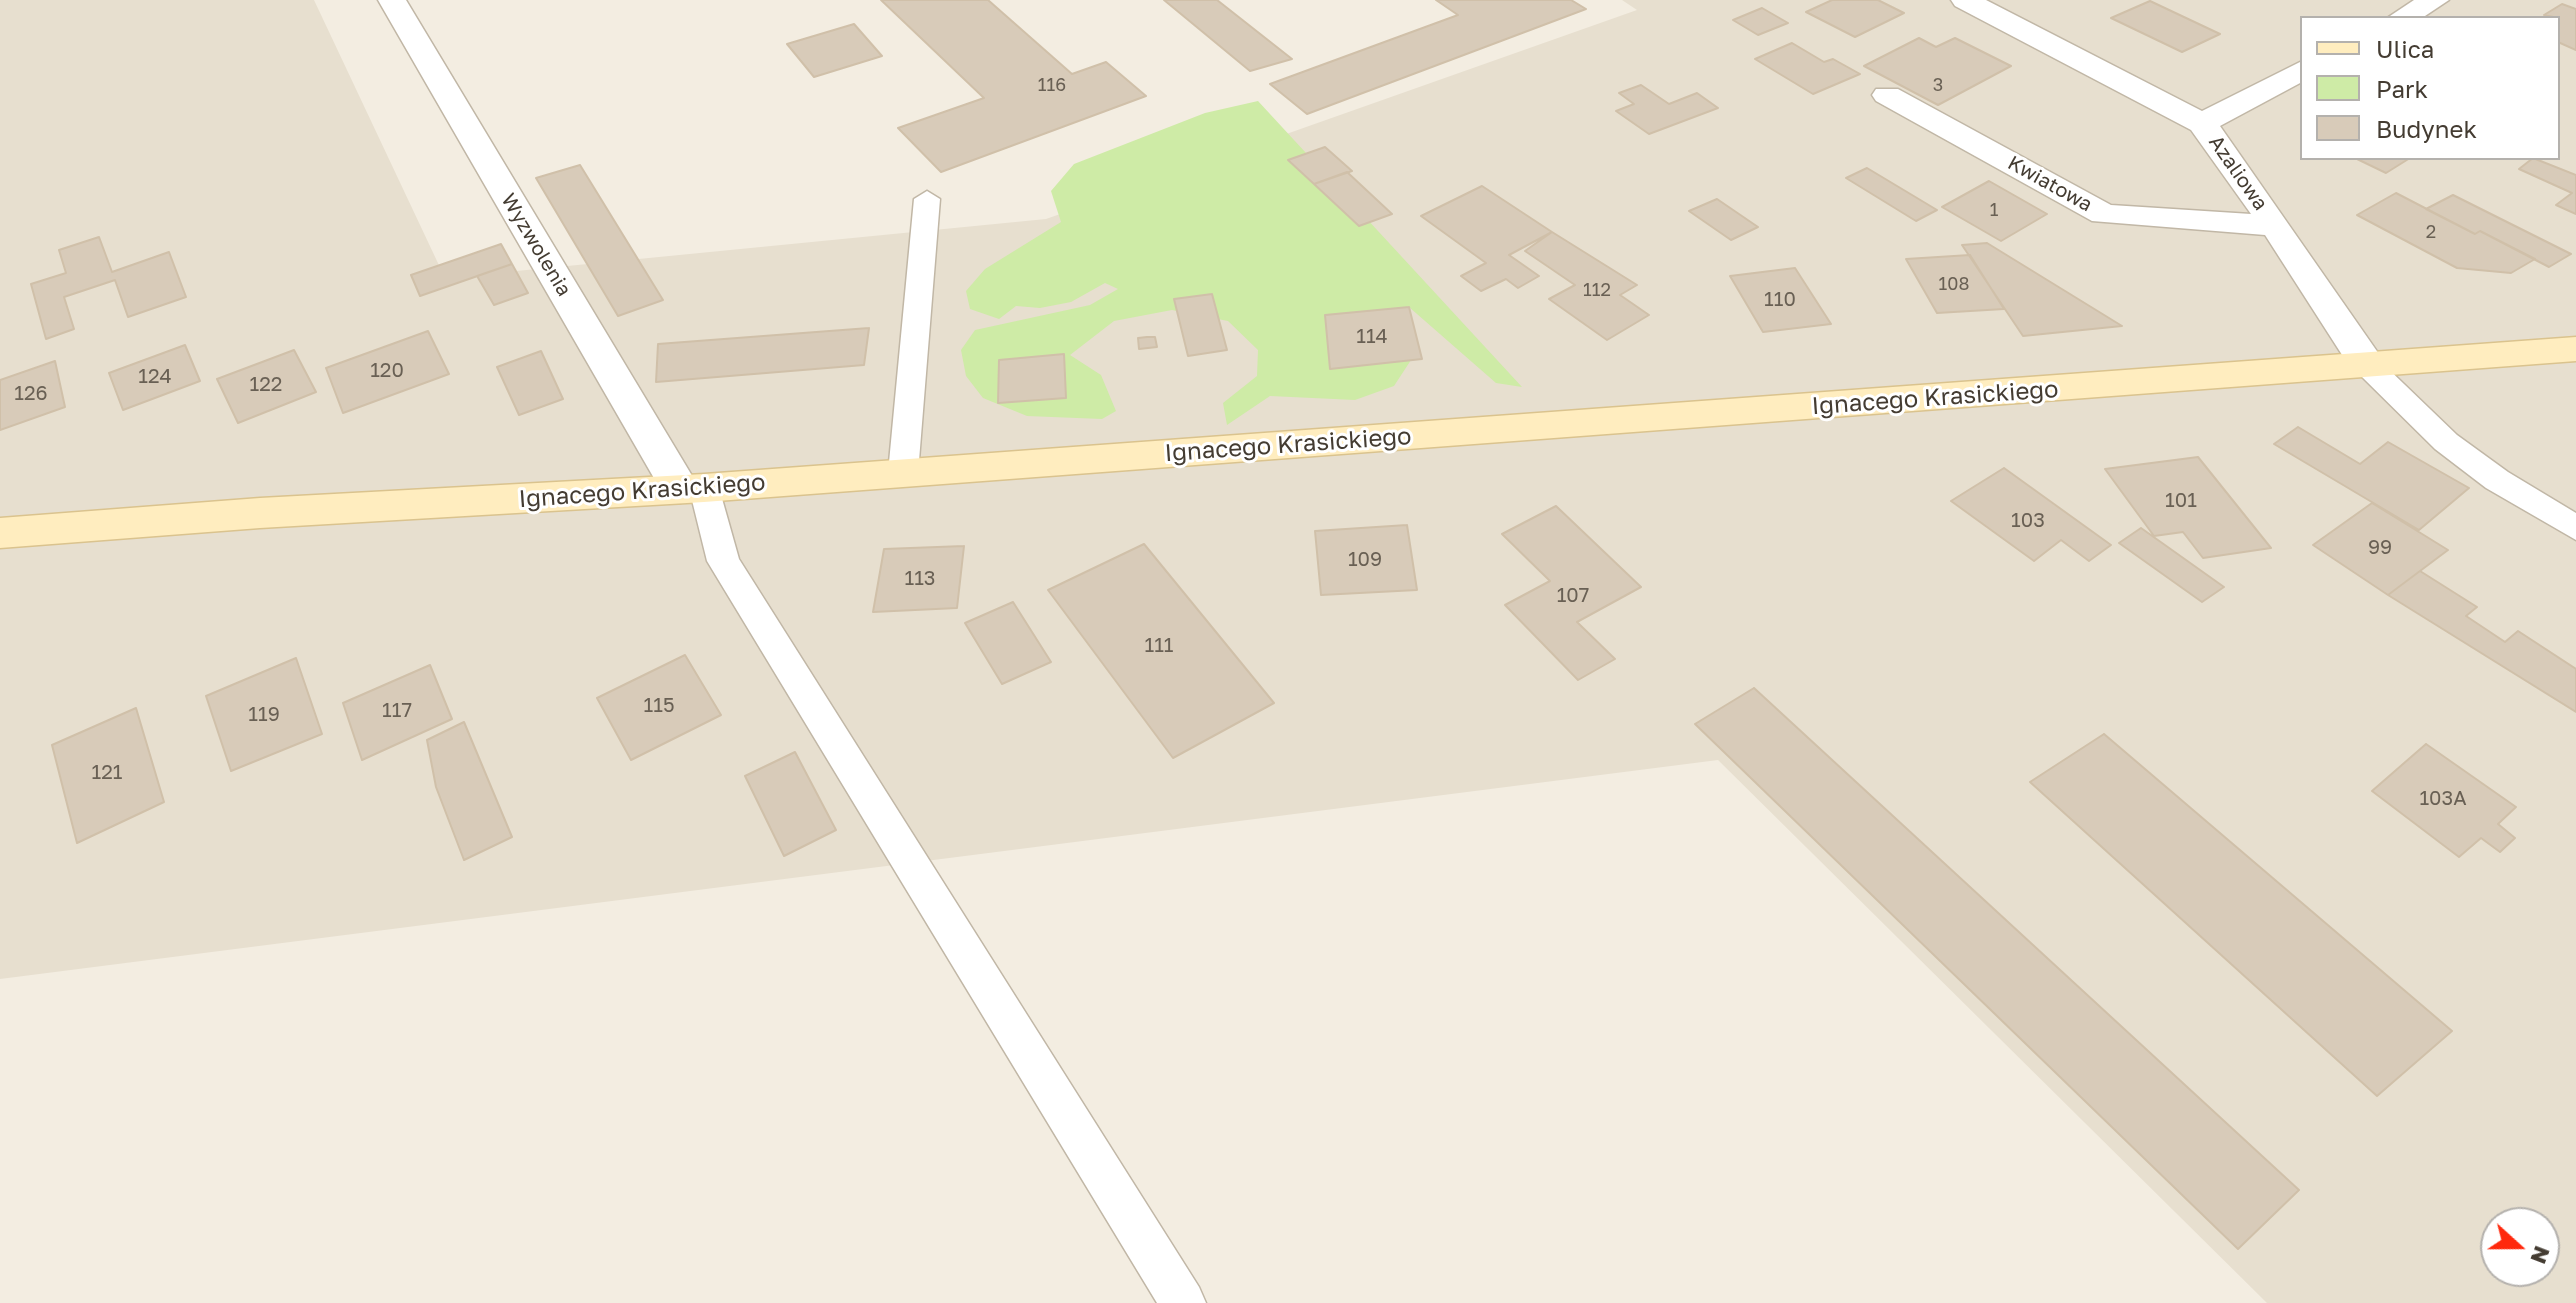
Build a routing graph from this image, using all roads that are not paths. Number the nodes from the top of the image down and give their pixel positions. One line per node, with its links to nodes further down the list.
1 (392, 0): 13 (street, Wyzwolenia)
2 (1965, 0): 7 (street, Azaliowa)
3 (2435, 0): 4 (street)
4 (2405, 16)
5 (2300, 71): 7 (street)
6 (1887, 95): 9 (street, Kwiatowa)
7 (2202, 123): 9 (street, Azaliowa)
8 (927, 199): 12 (lane)
9 (2276, 226): 11 (street, Azaliowa)
10 (2576, 349): 11 (street, Ignacego Krasickiego)
11 (2368, 366): 12 (street, Ignacego Krasickiego); 14 (lane)
12 (903, 473): 13 (street, Ignacego Krasickiego)
13 (692, 488): 15 (street, Ignacego Krasickiego); 16 (lane)
14 (2576, 528)
15 (0, 533)
16 (1183, 1303)

